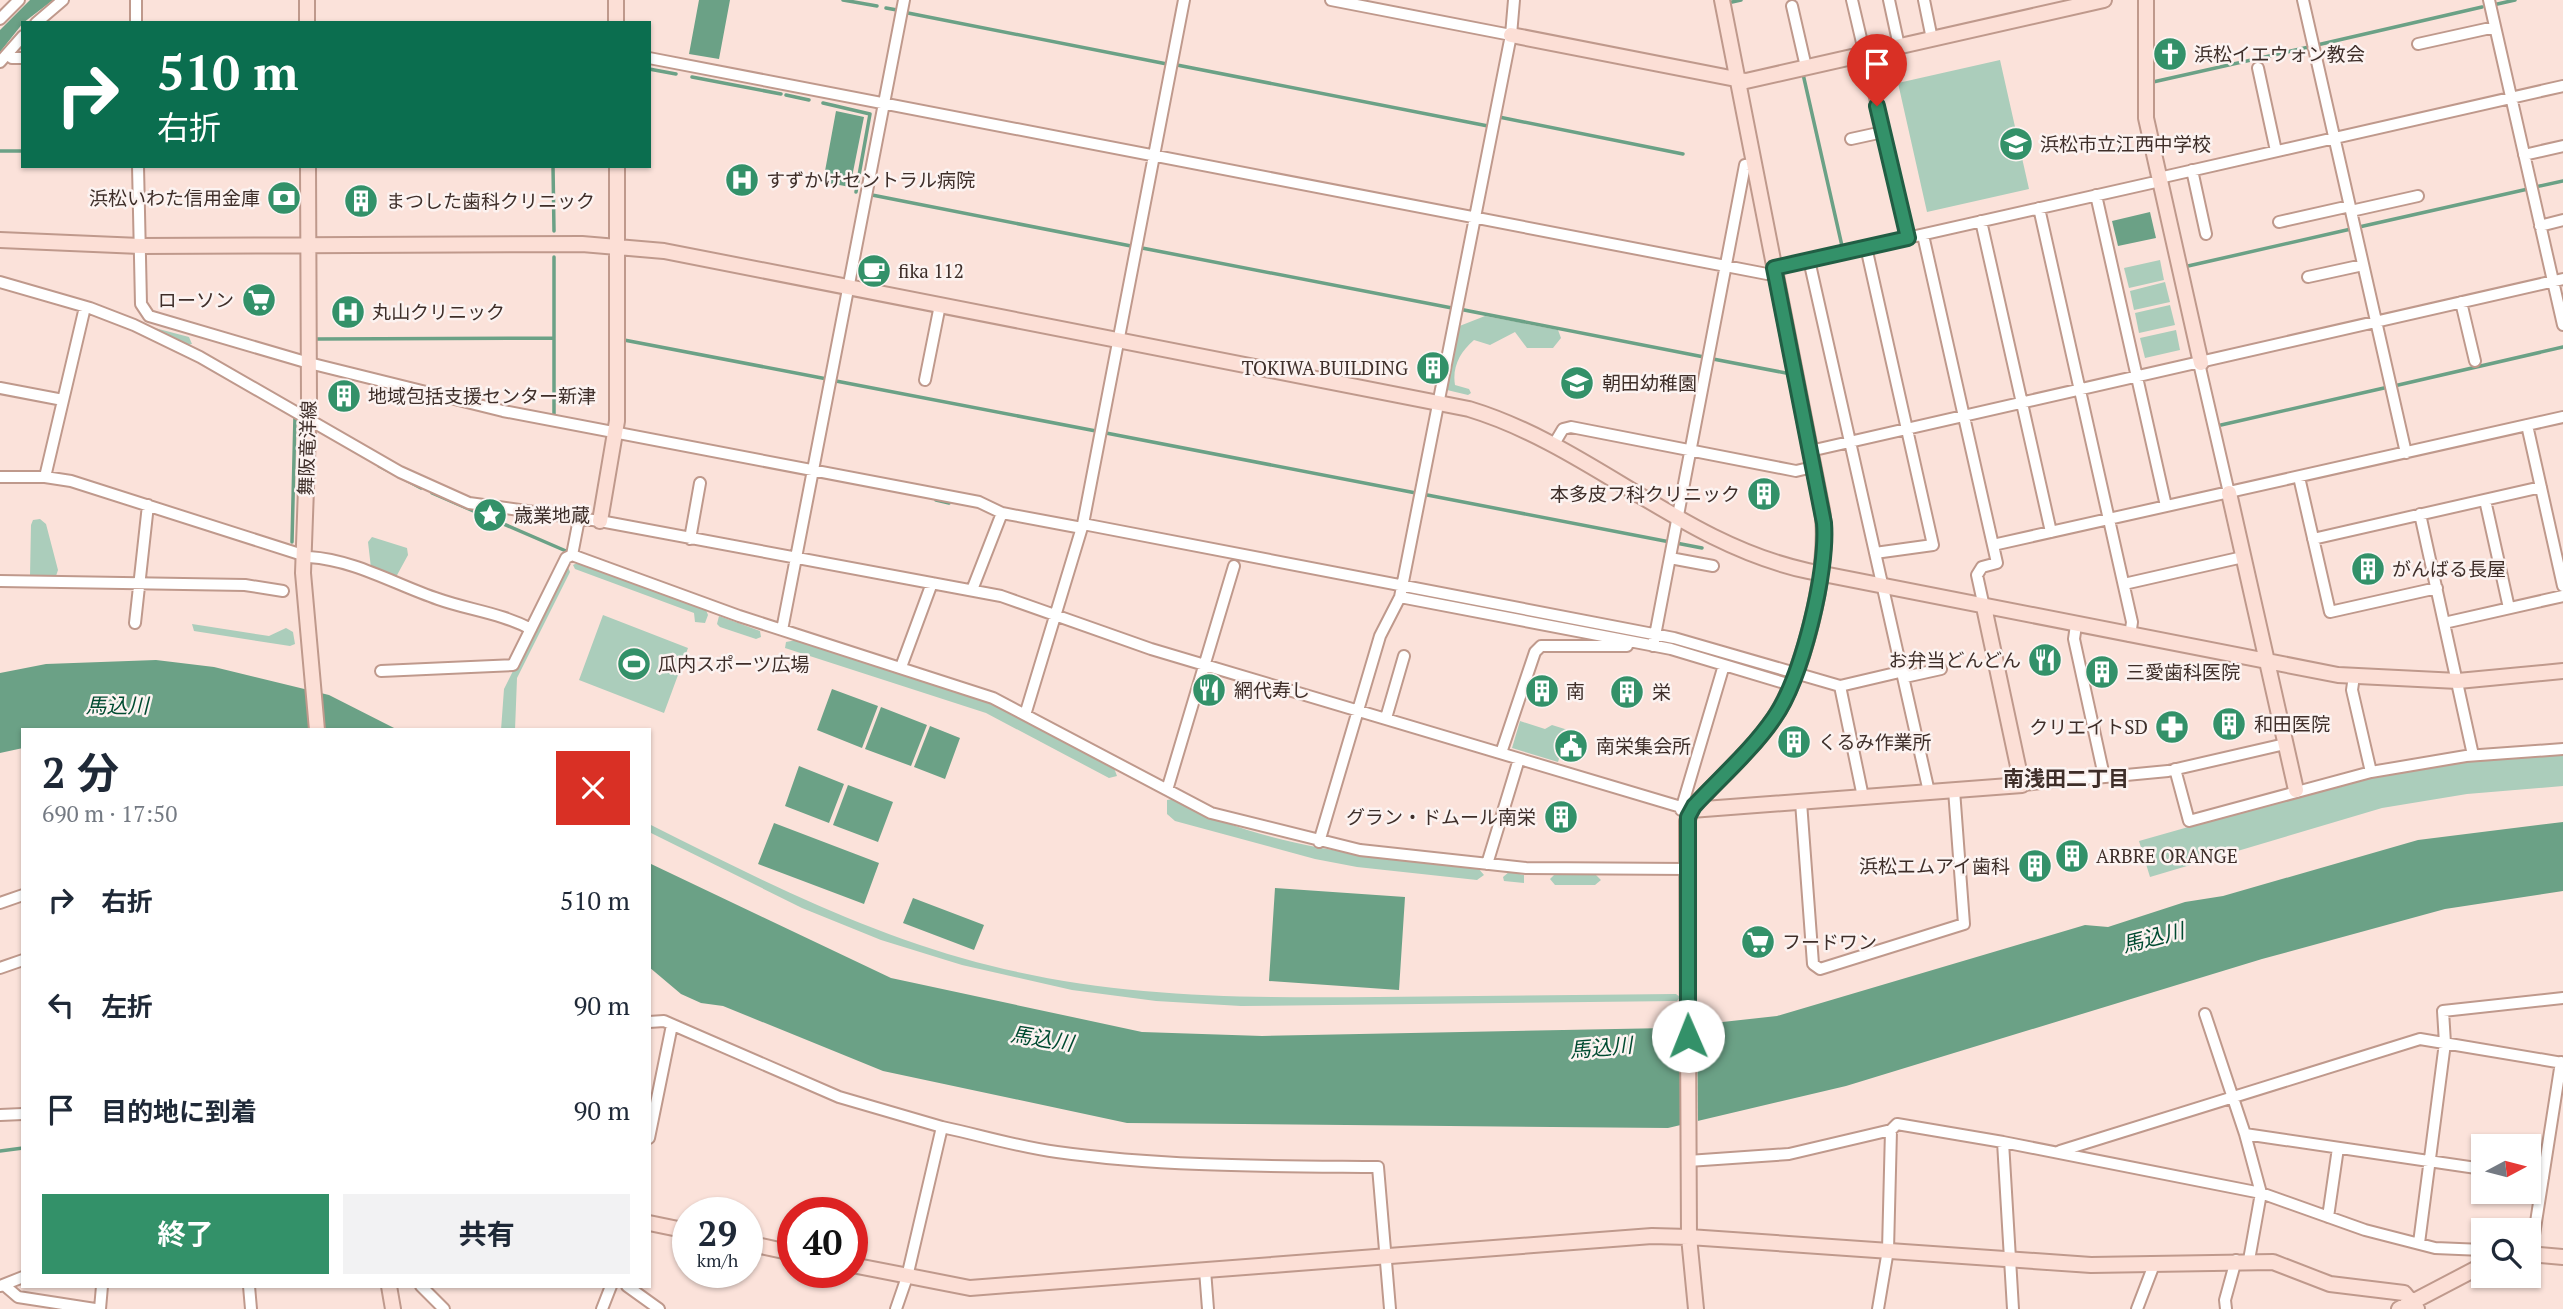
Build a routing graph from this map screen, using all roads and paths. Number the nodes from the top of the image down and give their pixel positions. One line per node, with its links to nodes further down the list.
1 (19, 0): 19 (street)
2 (63, 0): 20 (street)
3 (136, 0): 21 (street)
4 (307, 0): 22 (street)
5 (616, 0): 23 (street)
6 (904, 0): 39 (street)
7 (1184, 0): 46 (street)
8 (1331, 0): 25 (street)
9 (1514, 0): 25 (street)
10 (1722, 0): 36 (street)
11 (1852, 0): 30 (street)
12 (1889, 0): 29 (street)
13 (1924, 0): 27 (street)
14 (2104, 0): 27 (street)
15 (2146, 0): 52 (street)
16 (2303, 0): 41 (street)
17 (2489, 0): 24 (street)
18 (1792, 6): 34 (street)
19 (0, 19)
20 (38, 21)
21 (136, 21)
22 (307, 21)
23 (616, 21)
24 (2495, 27): 28 (street); 38 (street)
25 (1511, 35): 36 (street); 57 (street)
26 (21, 38): 31 (street)
27 (1933, 39): 29 (street)
28 (2418, 44)
29 (1899, 46): 30 (street)
30 (1864, 54): 34 (street); 40 (street)
31 (3, 58): 32 (street)
32 (21, 58)
33 (651, 58): 39 (street)
34 (1806, 67): 36 (street)
35 (2258, 68): 44 (street)
36 (1737, 79): 47 (street)
37 (2563, 86): 38 (street)
38 (2511, 98): 41 (street); 45 (street)
39 (884, 103): 46 (street); 77 (street)
40 (1883, 132): 42 (street); 64 (street)
41 (2334, 138): 44 (street); 55 (street)
42 (1851, 139)
43 (2563, 146): 45 (street)
44 (2276, 151): 51 (street)
45 (2524, 155): 61 (street)
46 (1154, 156): 57 (street); 83 (street)
47 (1754, 164): 72 (street); 73 (street)
48 (138, 168): 68 (street)
49 (308, 168): 66 (street, 舞阪竜洋線)
50 (617, 168): 67 (street)
51 (2192, 170): 52 (street); 62 (street)
52 (2160, 179): 53 (street); 86 (street)
53 (2096, 195): 56 (street); 87 (street)
54 (2418, 196): 55 (street)
55 (2350, 208): 59 (street); 71 (street)
56 (2039, 210): 60 (street); 90 (street)
57 (1474, 218): 72 (street); 92 (street)
58 (2563, 220): 61 (street)
59 (2279, 222)
60 (1982, 223): 63 (street); 93 (street)
61 (2540, 226): 75 (street)
62 (2206, 234)
63 (1923, 237): 64 (street); 94 (street)
64 (1908, 238): 69 (street)
65 (0, 240): 68 (street)
66 (308, 245): 67 (street); 68 (street); 85 (street, 舞阪竜洋線)
67 (617, 245): 77 (street); 99 (street)
68 (140, 246): 85 (street)
69 (1866, 247): 70 (street); 98 (street)
70 (1809, 260): 73 (street); 100 (street)
71 (2363, 264): 74 (street); 81 (street)
72 (1726, 266): 73 (street); 102 (street)
73 (1775, 270): 103 (street)
74 (2308, 277)
75 (2558, 280): 78 (street); 82 (street)
76 (0, 282): 80 (street)
77 (848, 287): 79 (street); 106 (street)
78 (2461, 302): 81 (street); 84 (street)
79 (940, 305): 83 (street); 88 (street)
80 (85, 307): 91 (street); 96 (street)
81 (2376, 321): 86 (street); 104 (street)
82 (2563, 325)
83 (1119, 340): 92 (street); 122 (street)
84 (2475, 361)
85 (309, 363): 96 (street, 舞阪竜洋線); 99 (street)
86 (2200, 363): 87 (street); 112 (street)
87 (2137, 377): 90 (street); 115 (street)
88 (925, 380)
89 (0, 388): 91 (street)
90 (2080, 390): 93 (street); 120 (street)
91 (63, 400): 108 (street)
92 (1437, 401): 101 (street); 140 (street)
93 (2022, 403): 94 (street); 123 (street)
94 (1964, 416): 98 (street); 126 (street)
95 (2563, 417): 97 (street)
96 (309, 418): 119 (street); 128 (street, 舞阪竜洋線)
97 (2527, 425): 104 (street); 111 (street)
98 (1907, 429): 100 (street); 127 (street)
99 (616, 432): 106 (street); 121 (street)
100 (1850, 442): 103 (street); 127 (street)
101 (1554, 444): 102 (street); 118 (street)
102 (1690, 450): 105 (street); 118 (street)
103 (1810, 451): 105 (street)
104 (2406, 453): 109 (street)
105 (1813, 467): 135 (street)
106 (814, 470): 116 (street); 132 (street)
107 (0, 477): 108 (street)
108 (45, 477): 114 (street)
109 (2299, 477): 112 (street); 125 (street)
110 (700, 483): 124 (street)
111 (2541, 487): 113 (street); 141 (street)
112 (2229, 493): 115 (street); 130 (street)
113 (2485, 500): 117 (street); 149 (street)
114 (148, 505): 128 (street); 139 (street)
115 (2166, 506): 120 (street)
116 (1002, 513): 122 (street); 144 (street)
117 (2420, 514): 125 (street); 143 (street)
118 (1678, 518): 131 (street); 135 (street)
119 (579, 519): 121 (street); 129 (street)
120 (2109, 519): 123 (street); 138 (street)
121 (600, 521): 124 (street)
122 (1083, 526): 140 (street); 150 (street)
123 (2051, 532): 126 (street)
124 (690, 539): 132 (street)
125 (2313, 539): 143 (street)
126 (1993, 545): 148 (street)
127 (1875, 553): 142 (street)
128 (303, 554): 154 (street); 175 (street, 舞阪竜洋線)
129 (572, 555): 154 (street); 155 (street)
130 (2243, 557): 138 (street); 160 (street)
131 (1670, 558): 134 (street); 157 (street)
132 (797, 559): 137 (street); 155 (street)
133 (1234, 566): 161 (street)
134 (1713, 566)
135 (1823, 575): 142 (street); 169 (street)
136 (0, 582): 139 (street)
137 (932, 583): 144 (street); 163 (street)
138 (2123, 584): 156 (street)
139 (137, 585): 145 (street); 152 (street)
140 (1402, 585): 147 (street); 157 (street)
141 (2563, 586)
142 (1885, 587): 148 (street); 167 (street)
143 (2437, 588): 151 (street)
144 (972, 590): 150 (street)
145 (283, 592)
146 (2563, 596): 149 (street)
147 (1400, 597): 158 (street); 172 (street)
148 (1984, 607): 153 (street); 184 (street)
149 (2509, 608): 151 (street)
150 (1056, 615): 161 (street); 173 (street)
151 (2444, 622): 170 (street)
152 (135, 623)
153 (2077, 625): 156 (street); 183 (street)
154 (531, 629): 165 (street)
155 (782, 630): 163 (street)
156 (2130, 635): 160 (street)
157 (1654, 640): 158 (street); 162 (street); 169 (street)
158 (1629, 641): 178 (street)
159 (1404, 656): 174 (street)
160 (2267, 663): 168 (street); 176 (street)
161 (1205, 665): 172 (street); 185 (street)
162 (1724, 665): 169 (street); 191 (street)
163 (901, 667): 173 (street)
164 (1941, 669): 167 (street)
165 (381, 671)
166 (2563, 671): 170 (street)
167 (1904, 674): 171 (street); 188 (street)
168 (2354, 676): 170 (street); 182 (street)
169 (1793, 679): 171 (street); 191 (street)
170 (2458, 681): 179 (street)
171 (1840, 686): 189 (street)
172 (1358, 710): 174 (street); 192 (street)
173 (1026, 715): 185 (street)
174 (1385, 719): 178 (street)
175 (317, 728)
176 (2285, 744): 181 (street); 187 (street)
177 (2563, 748): 179 (street)
178 (1501, 753): 180 (street)
179 (2473, 755): 182 (street)
180 (1519, 758): 191 (street); 193 (street)
181 (2175, 769): 183 (street); 187 (street)
182 (2371, 772): 187 (street)
183 (2104, 776): 184 (street)
184 (2022, 785): 186 (street)
185 (1167, 790): 192 (street)
186 (1954, 790): 188 (street); 190 (street)
187 (2296, 790)
188 (1929, 792): 189 (street)
189 (1863, 797): 190 (street)
190 (1801, 802): 191 (street)
191 (1686, 810): 194 (street)
192 (1319, 842): 193 (street)
193 (1487, 864): 194 (street)
194 (1688, 869): 215 (street)
195 (21, 896): 196 (street)
196 (0, 903)
197 (21, 961): 198 (street)
198 (0, 968)
199 (2563, 998): 203 (street)
200 (2205, 1014): 205 (street)
201 (651, 1022): 202 (street)
202 (672, 1025): 208 (street); 209 (street)
203 (2445, 1043): 204 (street); 205 (street); 216 (street)
204 (2562, 1062): 218 (street)
205 (2233, 1096): 211 (street); 214 (street)
206 (21, 1114): 207 (street)
207 (0, 1115)
208 (942, 1127): 228 (street); 237 (street)
209 (651, 1128)
210 (1891, 1130): 212 (street); 215 (street); 226 (street)
211 (2245, 1134): 213 (street); 219 (street)
212 (2003, 1142): 214 (street); 231 (street)
213 (2338, 1148): 216 (street); 220 (street)
214 (2058, 1152): 219 (street)
215 (1688, 1161): 224 (street)
216 (2429, 1162): 217 (street); 225 (street)
217 (2471, 1168)
218 (2543, 1178): 221 (street)
219 (2261, 1193): 220 (street); 232 (street)
220 (2328, 1217): 225 (street)
221 (2536, 1218)
222 (651, 1223): 223 (street)
223 (672, 1228)
224 (1689, 1237): 226 (street); 228 (street); 256 (street)
225 (2419, 1243): 227 (street)
226 (1888, 1250): 231 (street); 257 (street)
227 (2471, 1250)
228 (1385, 1255): 235 (street); 255 (street)
229 (2541, 1255): 230 (street)
230 (2563, 1256)
231 (2010, 1258): 233 (street); 258 (street)
232 (2243, 1260): 233 (street); 246 (street); 260 (street)
233 (2155, 1262): 259 (street)
234 (868, 1268): 237 (street)
235 (1205, 1269): 237 (street); 254 (street)
236 (2471, 1272): 246 (street)
237 (907, 1277): 253 (street)
238 (21, 1278): 239 (street)
239 (2, 1286): 247 (street)
240 (102, 1288): 247 (street)
241 (249, 1288): 248 (street)
242 (389, 1288): 249 (street)
243 (423, 1288): 250 (street)
244 (610, 1288): 251 (street)
245 (630, 1288): 252 (street)
246 (2415, 1305): 261 (street)
247 (97, 1309)
248 (251, 1309)
249 (393, 1309)
250 (444, 1309)
251 (602, 1309)
252 (659, 1309)
253 (896, 1309)
254 (1208, 1309)
255 (1390, 1309)
256 (1696, 1309)
257 (1878, 1309)
258 (2014, 1309)
259 (2137, 1309)
260 (2226, 1309)
261 (2399, 1309)

